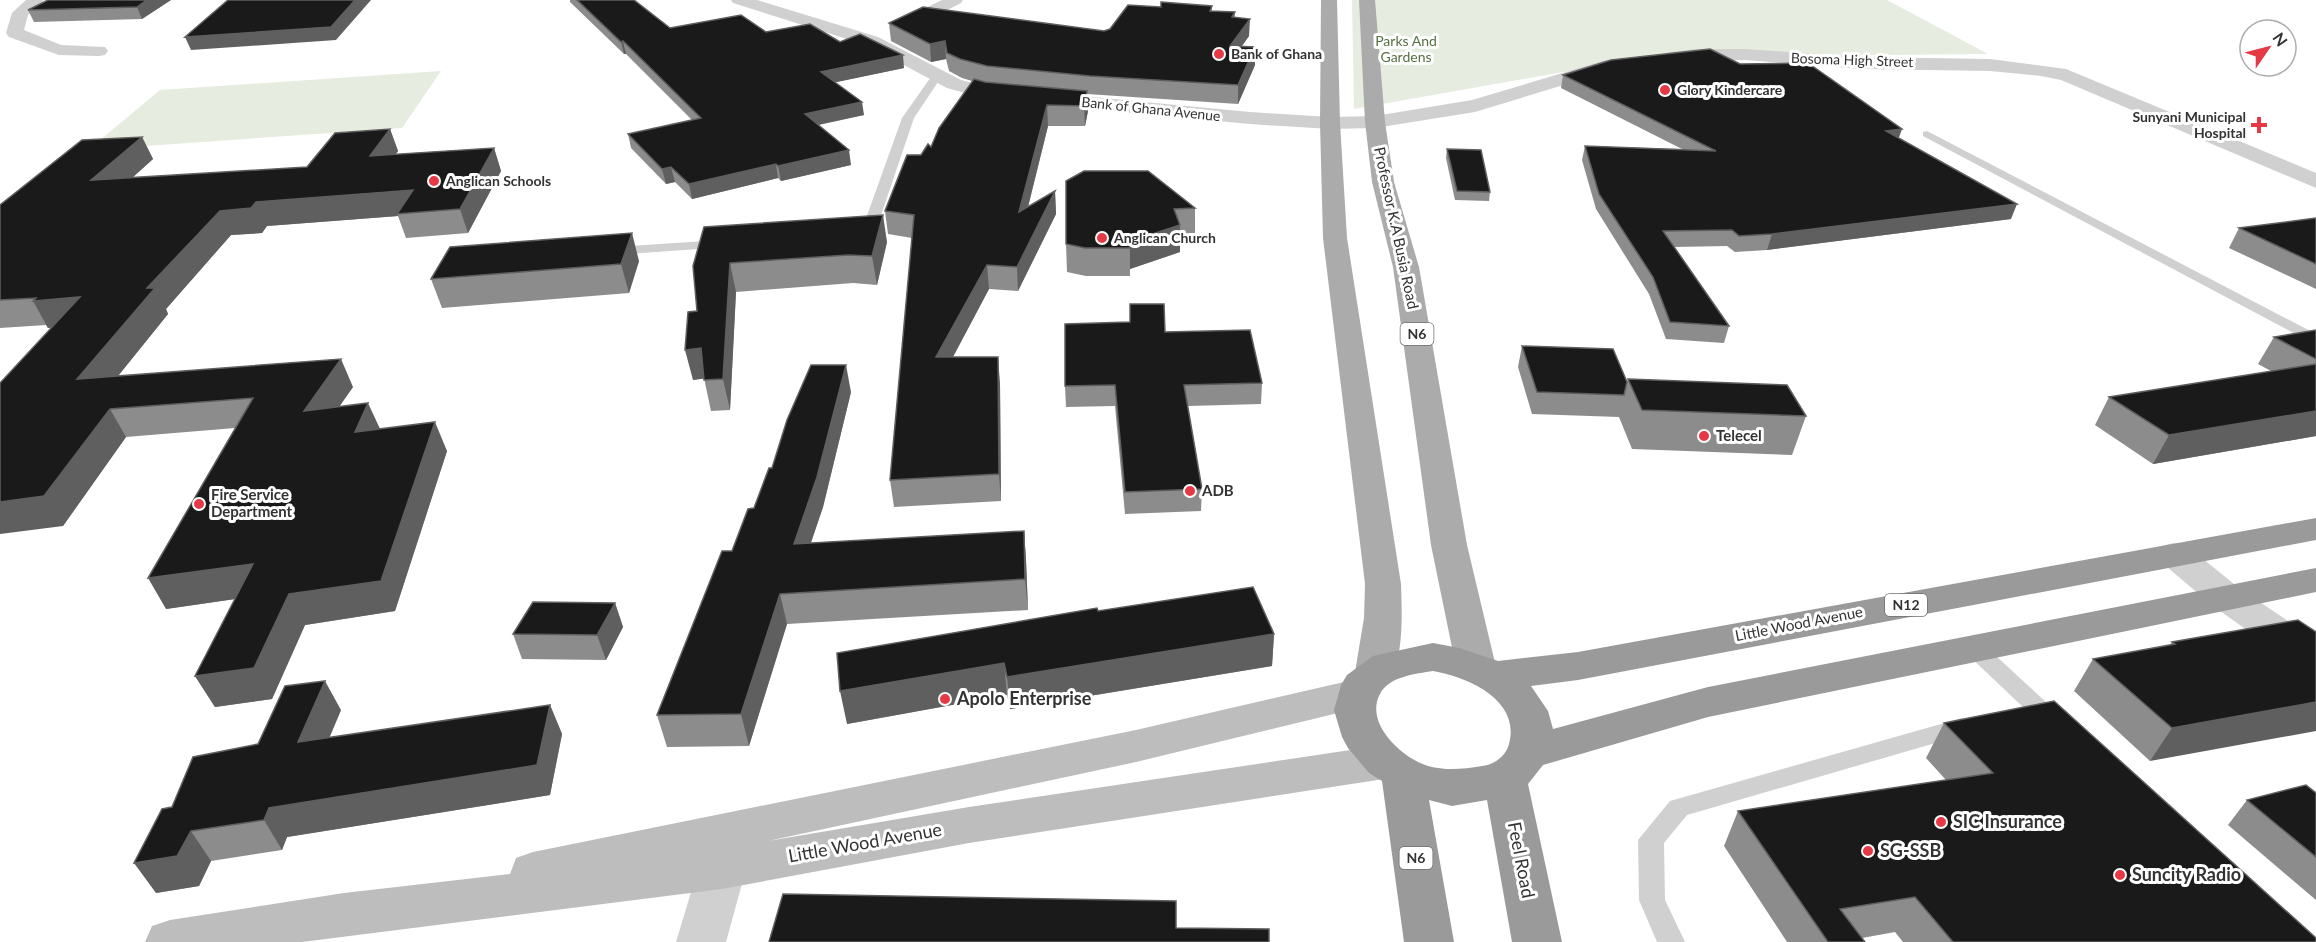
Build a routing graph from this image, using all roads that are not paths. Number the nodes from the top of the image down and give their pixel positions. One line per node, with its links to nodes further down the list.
1 (36, 0): 7 (street)
2 (739, 0): 6 (street, Bank of Ghana Avenue)
3 (955, 0): 6 (street)
4 (1329, 0): 11 (main road)
5 (1367, 0): 12 (main road, Professor K.A Busia Road / N6)
6 (872, 41): 10 (street, Bank of Ghana Avenue)
7 (99, 51)
8 (1660, 58): 14 (street, Bosoma High Street)
9 (1629, 62): 12 (street)
10 (937, 76): 11 (street, Bank of Ghana Avenue); 15 (lane)
11 (1330, 123): 12 (street, Bank of Ghana Avenue); 26 (main road)
12 (1375, 123): 25 (main road, Professor K.A Busia Road / N6)
13 (1926, 134): 18 (lane)
14 (2316, 181)
15 (843, 235)
16 (738, 243): 17 (lane)
17 (595, 252)
18 (2316, 340)
19 (2316, 529): 20 (highway, Little Wood Avenue / N12)
20 (2174, 554): 22 (street); 25 (highway, Little Wood Avenue / N12)
21 (2316, 580): 22 (highway)
22 (2226, 597): 23 (highway); 24 (street)
23 (1976, 649): 28 (lane); 29 (highway)
24 (2316, 659)
25 (1485, 671): 26 (highway); 29 (highway)
26 (1366, 683): 30 (highway); 32 (street, Little Wood Avenue)
27 (1978, 722): 37 (lane)
28 (2070, 738)
29 (1517, 765): 30 (highway); 36 (highway, Feel Road)
30 (1394, 769): 31 (street, Little Wood Avenue); 35 (highway, N6)
31 (722, 869): 32 (street, Little Wood Avenue); 34 (street)
32 (344, 914): 33 (street, Little Wood Avenue)
33 (170, 942)
34 (701, 942)
35 (1430, 942)
36 (1538, 942)
37 (1671, 942)

